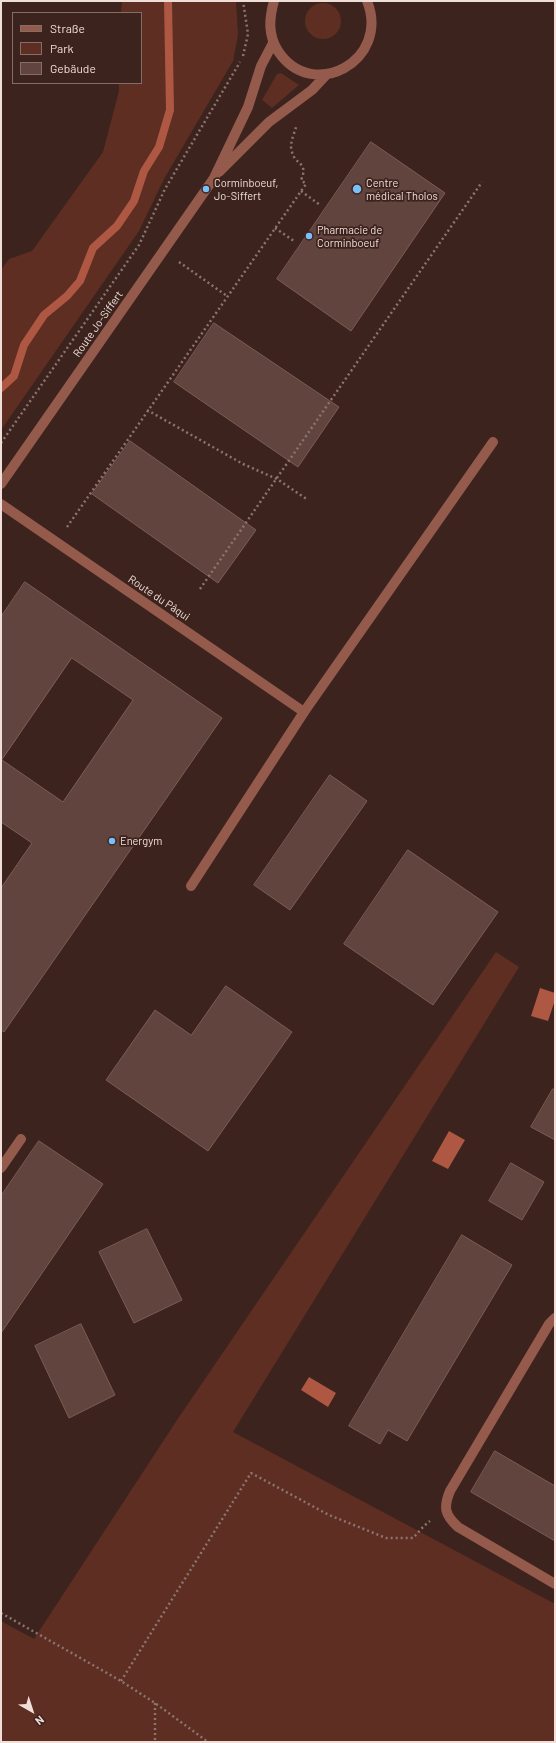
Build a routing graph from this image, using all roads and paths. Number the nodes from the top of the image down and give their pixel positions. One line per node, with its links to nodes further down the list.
1 (243, 1): 17 (path)
2 (274, 1): 4 (street)
3 (367, 1): 5 (street)
4 (274, 43): 5 (street); 7 (street, Route Jo-Siffert)
5 (327, 74): 7 (street, Route Jo-Siffert)
6 (297, 122): 9 (path)
7 (214, 178): 19 (street, Route Jo-Siffert)
8 (482, 182): 18 (path)
9 (301, 191): 10 (path); 11 (path)
10 (320, 205)
11 (274, 228): 12 (path); 14 (path)
12 (294, 241)
13 (178, 261): 14 (path)
14 (227, 296): 15 (path)
15 (147, 410): 18 (path); 22 (path)
16 (493, 442): 24 (street)
17 (1, 443)
18 (277, 479): 20 (path); 23 (path)
19 (1, 484)
20 (308, 500)
21 (1, 504): 22 (street, Route du Pâqui)
22 (56, 542): 24 (street, Route du Pâqui)
23 (200, 589)
24 (304, 712): 25 (street)
25 (191, 886)
26 (21, 1139): 27 (street)
27 (1, 1168)
28 (555, 1318): 29 (street)
29 (446, 1511): 30 (street); 32 (path)
30 (555, 1584)
31 (1, 1613): 32 (path)
32 (121, 1681): 33 (path)
33 (155, 1703): 34 (path); 35 (path)
34 (155, 1742)
35 (208, 1742)

